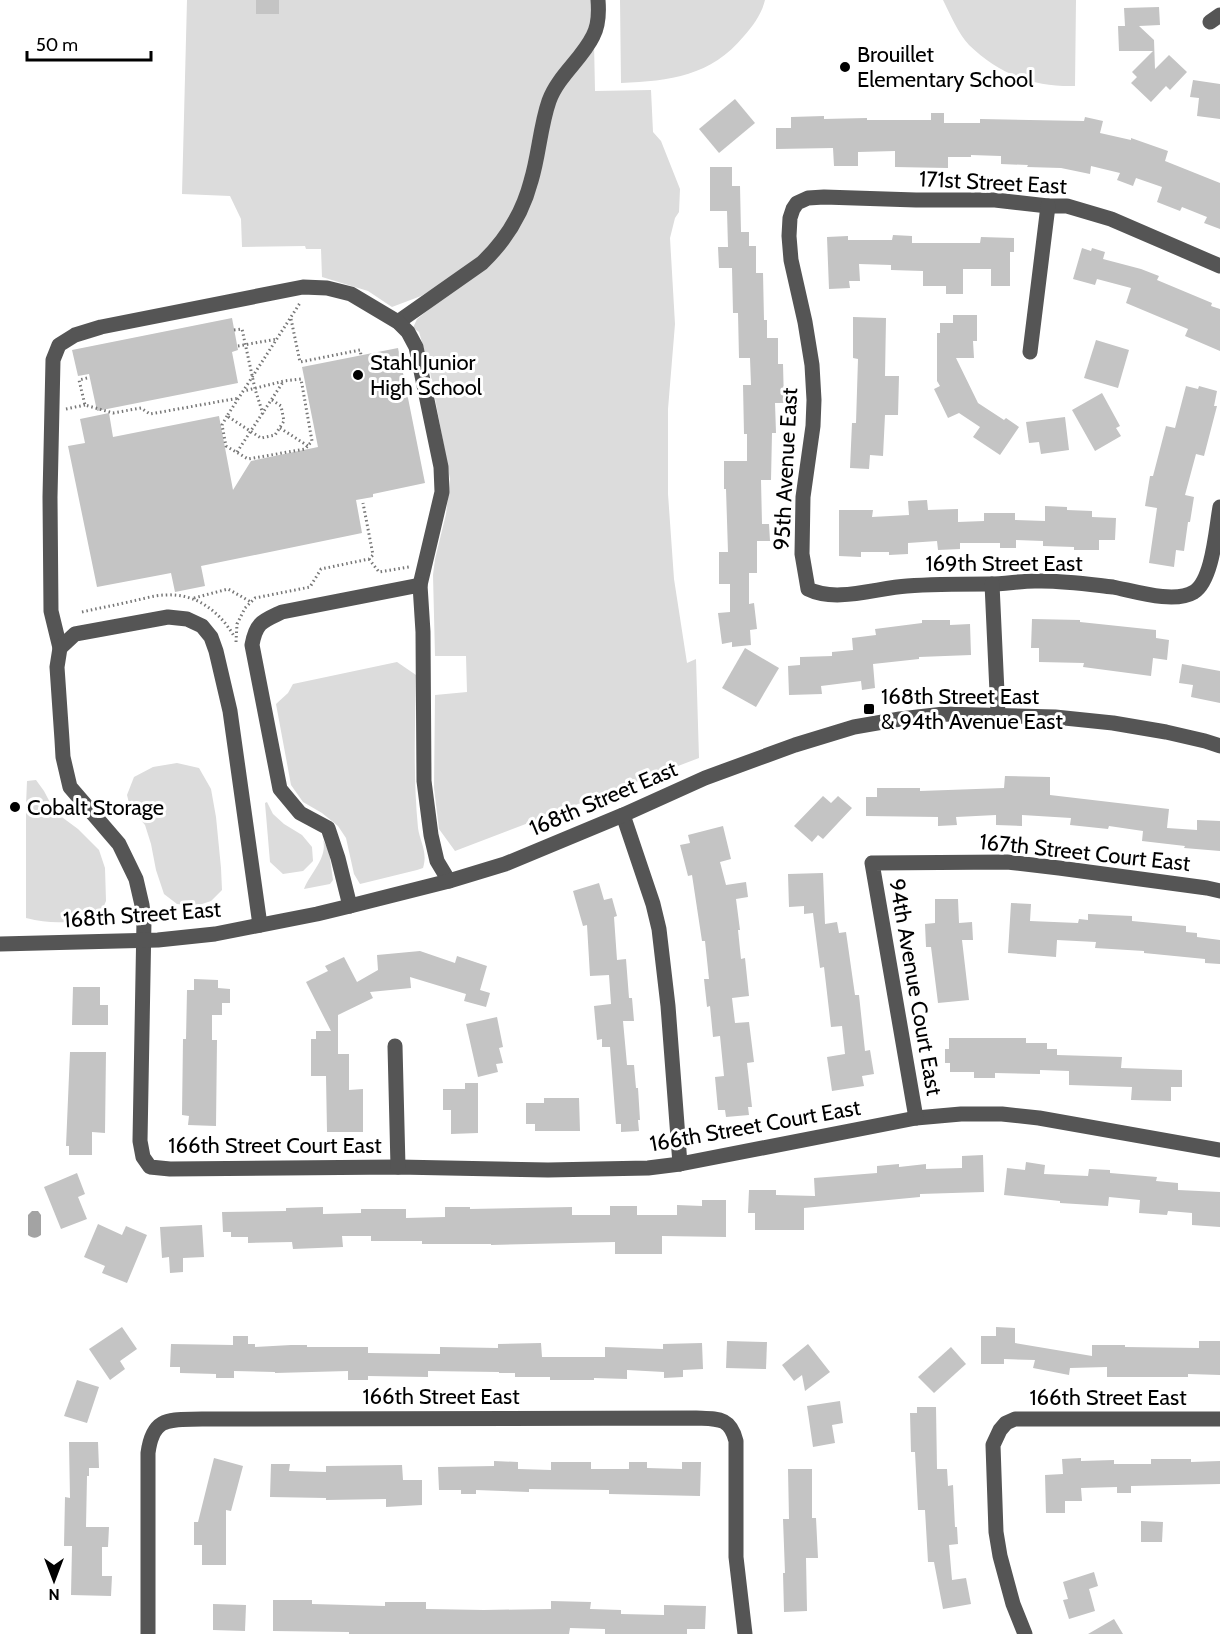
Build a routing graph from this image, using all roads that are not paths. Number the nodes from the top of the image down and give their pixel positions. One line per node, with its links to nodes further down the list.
1 (598, 0): 5 (street)
2 (1048, 206): 3 (street, 171st Street East); 4 (street, 171st Street East); 6 (street)
3 (793, 209): 10 (street, 95th Avenue East)
4 (1220, 266)
5 (398, 322): 9 (street); 11 (street)
6 (1030, 352)
7 (1220, 507): 8 (street, 169th Street East)
8 (992, 584): 10 (street, 169th Street East); 12 (street)
9 (420, 585): 16 (street); 18 (street)
10 (808, 590)
11 (60, 648): 19 (street); 20 (street)
12 (998, 714): 13 (street, 168th Street East); 14 (street, 168th Street East)
13 (1220, 746)
14 (624, 814): 16 (street, 168th Street East); 25 (street)
15 (872, 863): 17 (street, 167th Street Court East); 23 (street, 94th Avenue Court East)
16 (448, 881): 18 (street, 168th Street East)
17 (1220, 891)
18 (350, 906): 19 (street, 168th Street East)
19 (260, 925): 20 (street, 168th Street East)
20 (143, 940): 21 (street, 168th Street East); 26 (street, 166th Street Court East)
21 (0, 944)
22 (395, 1046): 26 (street)
23 (916, 1118): 24 (street, 166th Street Court East); 25 (street, 166th Street Court East)
24 (1220, 1150)
25 (680, 1164): 26 (street, 166th Street Court East)
26 (398, 1167)
27 (1220, 1419): 30 (street, 166th Street East)
28 (148, 1634): 29 (street, 166th Street East)
29 (745, 1634)
30 (1025, 1634)

